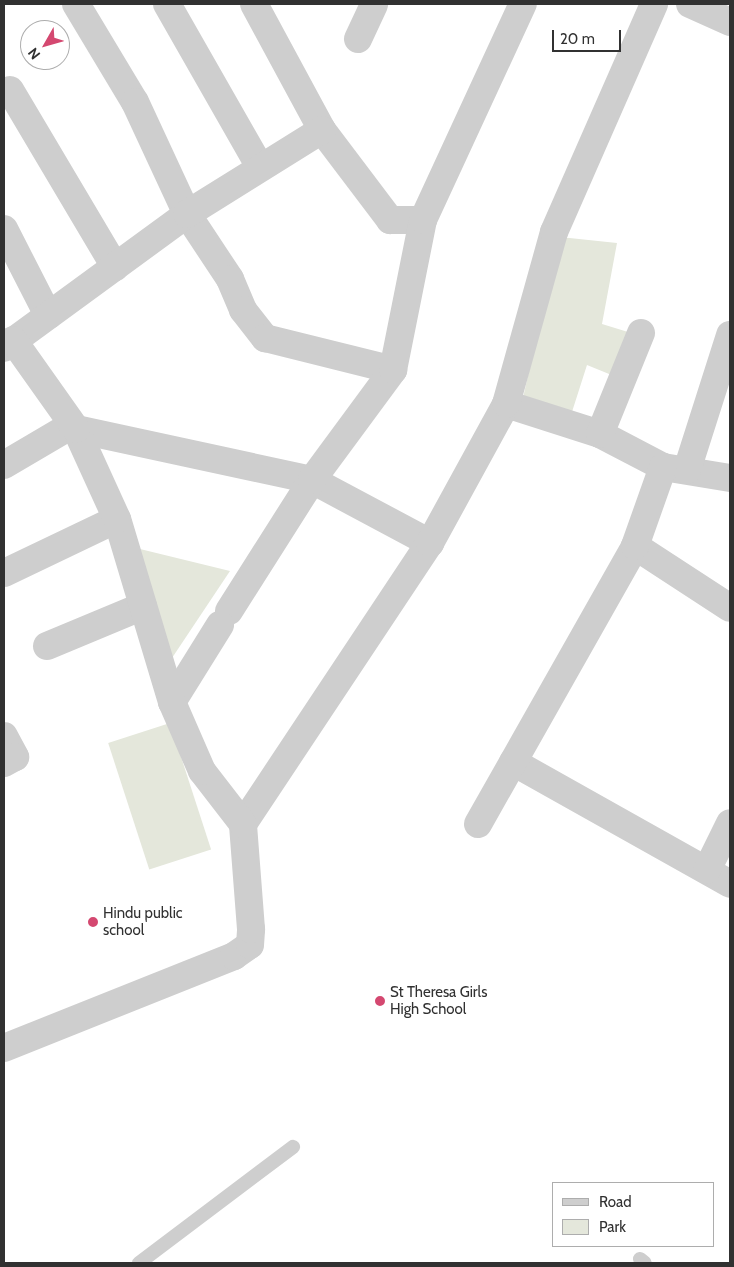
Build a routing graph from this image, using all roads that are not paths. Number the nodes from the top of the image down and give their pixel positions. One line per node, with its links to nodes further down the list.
1 (76, 4): 13 (street)
2 (167, 4): 12 (street)
3 (254, 4): 11 (street)
4 (374, 4): 9 (street)
5 (523, 4): 14 (street)
6 (654, 4): 22 (street)
7 (690, 4): 8 (street)
8 (730, 22)
9 (358, 39)
10 (10, 90): 16 (street)
11 (322, 130): 12 (street); 14 (street)
12 (260, 167): 13 (street)
13 (187, 214): 16 (street); 21 (street)
14 (423, 220): 21 (street)
15 (4, 229): 17 (street)
16 (115, 267): 17 (street)
17 (48, 315): 20 (street)
18 (642, 333): 24 (street)
19 (730, 335): 26 (street)
20 (9, 344): 23 (street)
21 (393, 370): 28 (street)
22 (506, 404): 24 (street); 30 (street)
23 (74, 427): 25 (street); 28 (street); 29 (street)
24 (600, 434): 26 (street)
25 (4, 465)
26 (675, 468): 27 (street); 31 (street)
27 (730, 478)
28 (312, 480): 30 (street); 36 (street)
29 (116, 519): 32 (street); 33 (street)
30 (430, 543): 41 (street)
31 (635, 546): 34 (street); 38 (street)
32 (4, 573)
33 (143, 606): 35 (street); 36 (street)
34 (730, 608)
35 (47, 646)
36 (172, 702): 41 (street)
37 (4, 736): 39 (street)
38 (513, 762): 42 (street); 43 (street)
39 (4, 763)
40 (730, 823): 43 (street)
41 (243, 824): 45 (street)
42 (478, 824)
43 (707, 870): 44 (street)
44 (730, 884)
45 (4, 1048)
46 (293, 1147): 47 (lane)
47 (139, 1263)

